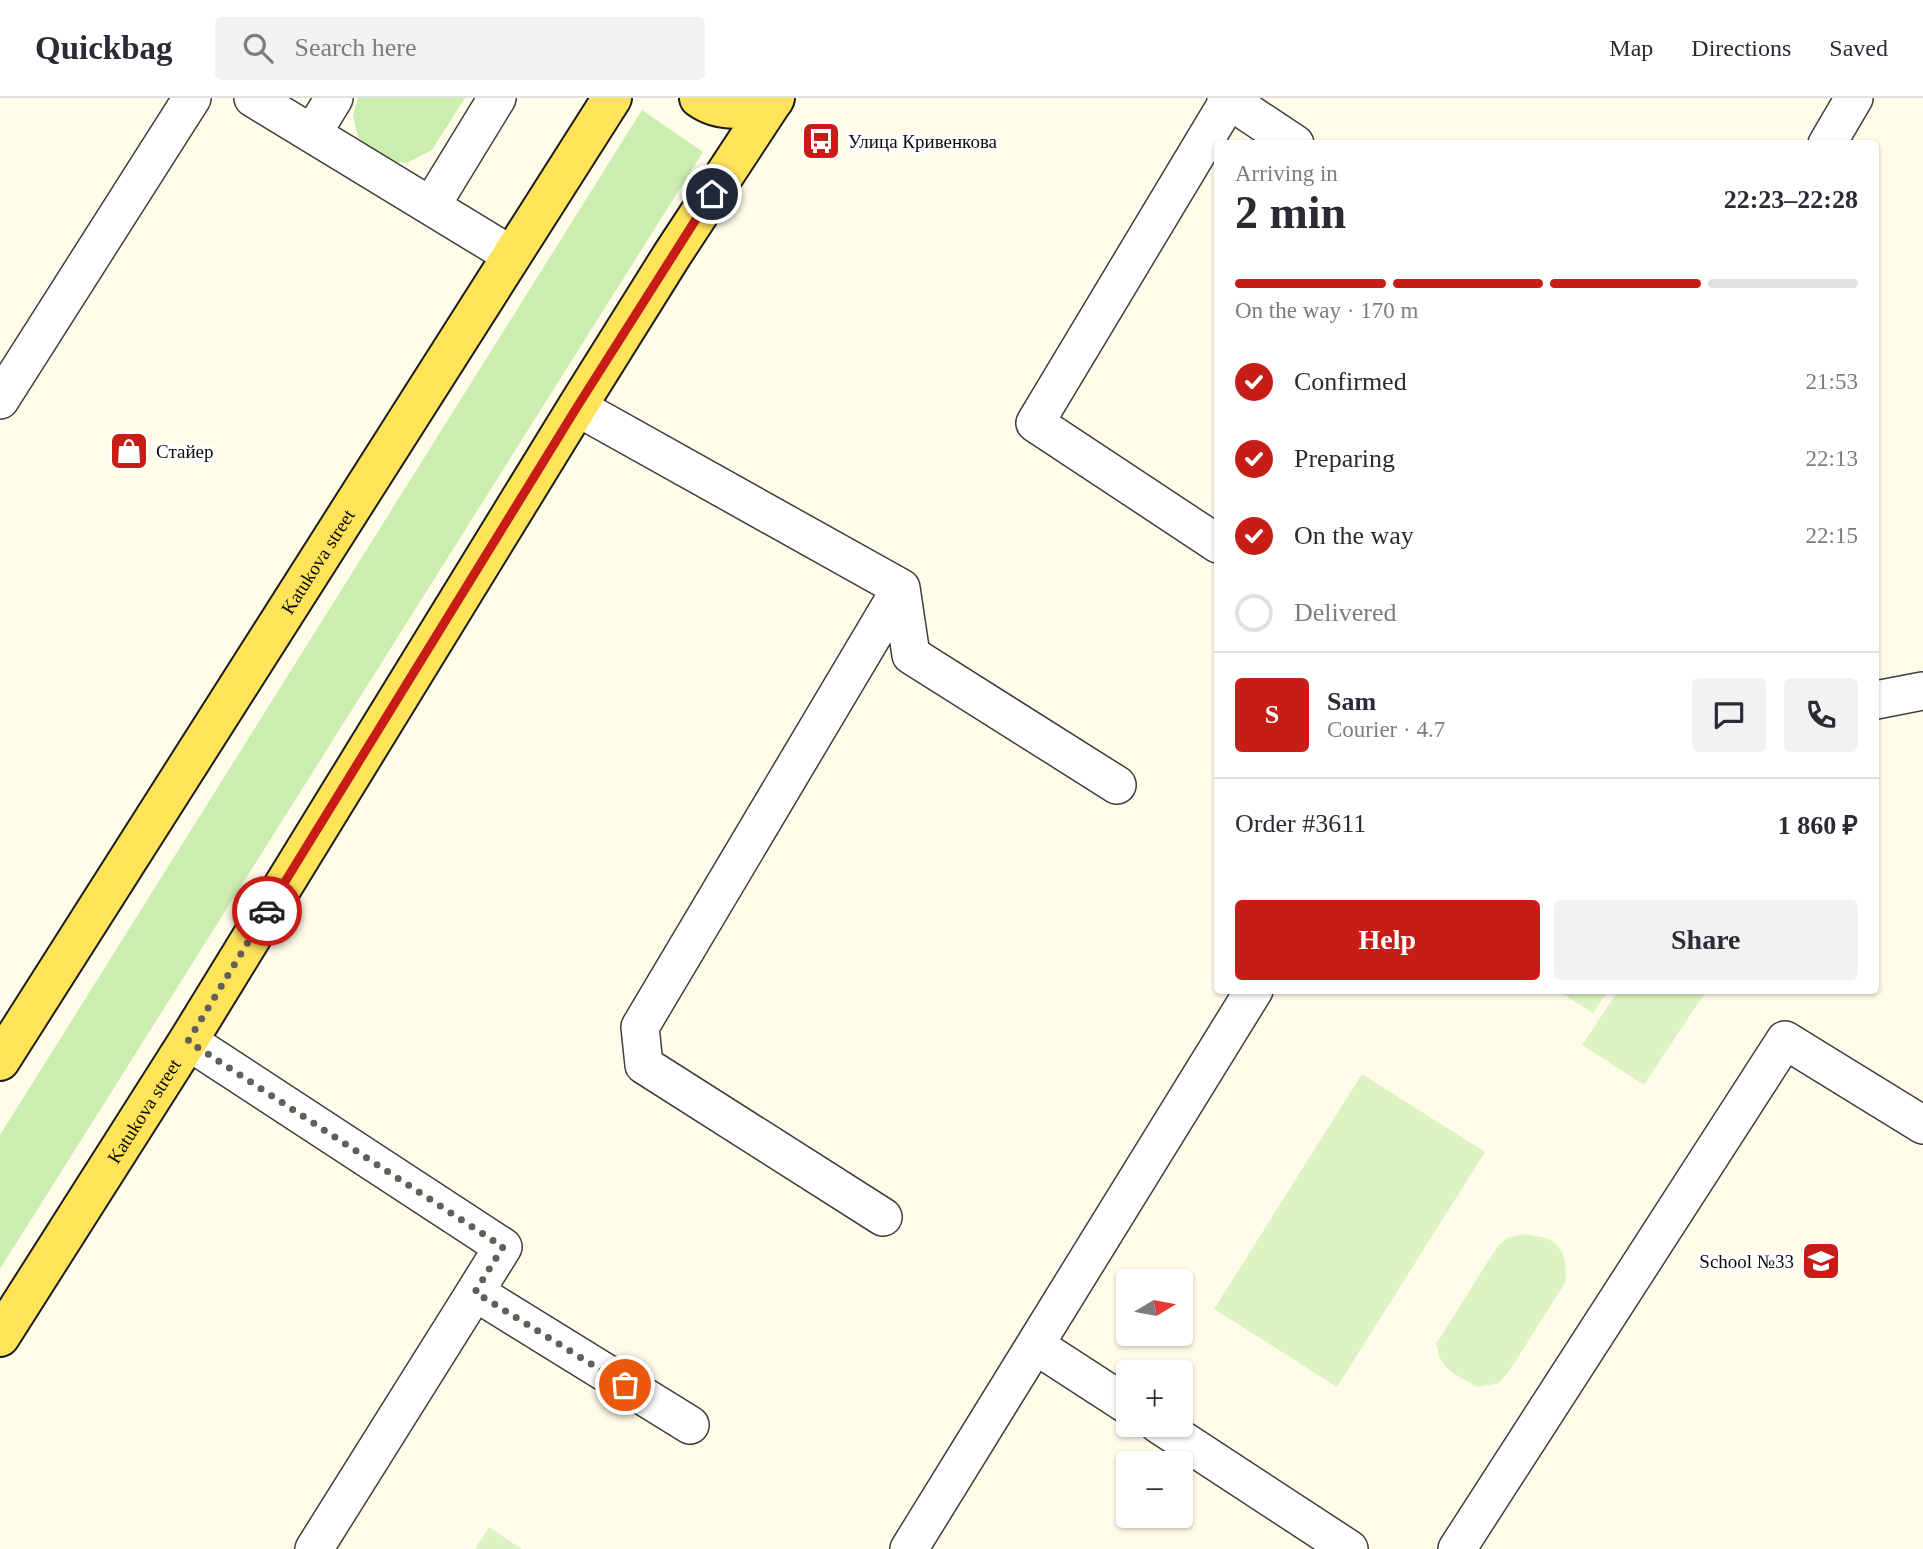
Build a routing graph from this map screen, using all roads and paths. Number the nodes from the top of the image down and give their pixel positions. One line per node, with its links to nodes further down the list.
1 (192, 98): 15 (street)
2 (253, 98): 10 (street)
3 (334, 98): 10 (street)
4 (497, 98): 13 (street)
5 (611, 98): 14 (main road, Katukova street)
6 (699, 98): 8 (main road)
7 (1854, 98): 12 (street)
8 (774, 99): 16 (main road, Katukova street)
9 (1227, 99): 11 (street); 17 (street)
10 (312, 134): 13 (street)
11 (1289, 140)
12 (1829, 140)
13 (431, 206): 14 (street)
14 (511, 255): 24 (main road, Katukova street)
15 (0, 400)
16 (577, 407): 18 (street); 23 (main road, Katukova street)
17 (1214, 541)
18 (901, 588): 21 (street); 26 (street)
19 (1923, 691): 20 (street)
20 (1879, 699)
21 (1117, 785)
22 (1252, 994): 29 (street)
23 (188, 1041): 27 (street); 28 (main road, Katukova street)
24 (0, 1061)
25 (1923, 1125): 36 (street)
26 (883, 1217)
27 (475, 1292): 31 (street); 33 (street)
28 (0, 1337)
29 (1035, 1345): 30 (street); 34 (street)
30 (1116, 1398)
31 (690, 1425)
32 (1177, 1437): 35 (street)
33 (314, 1549)
34 (909, 1549)
35 (1349, 1549)
36 (1457, 1549)

